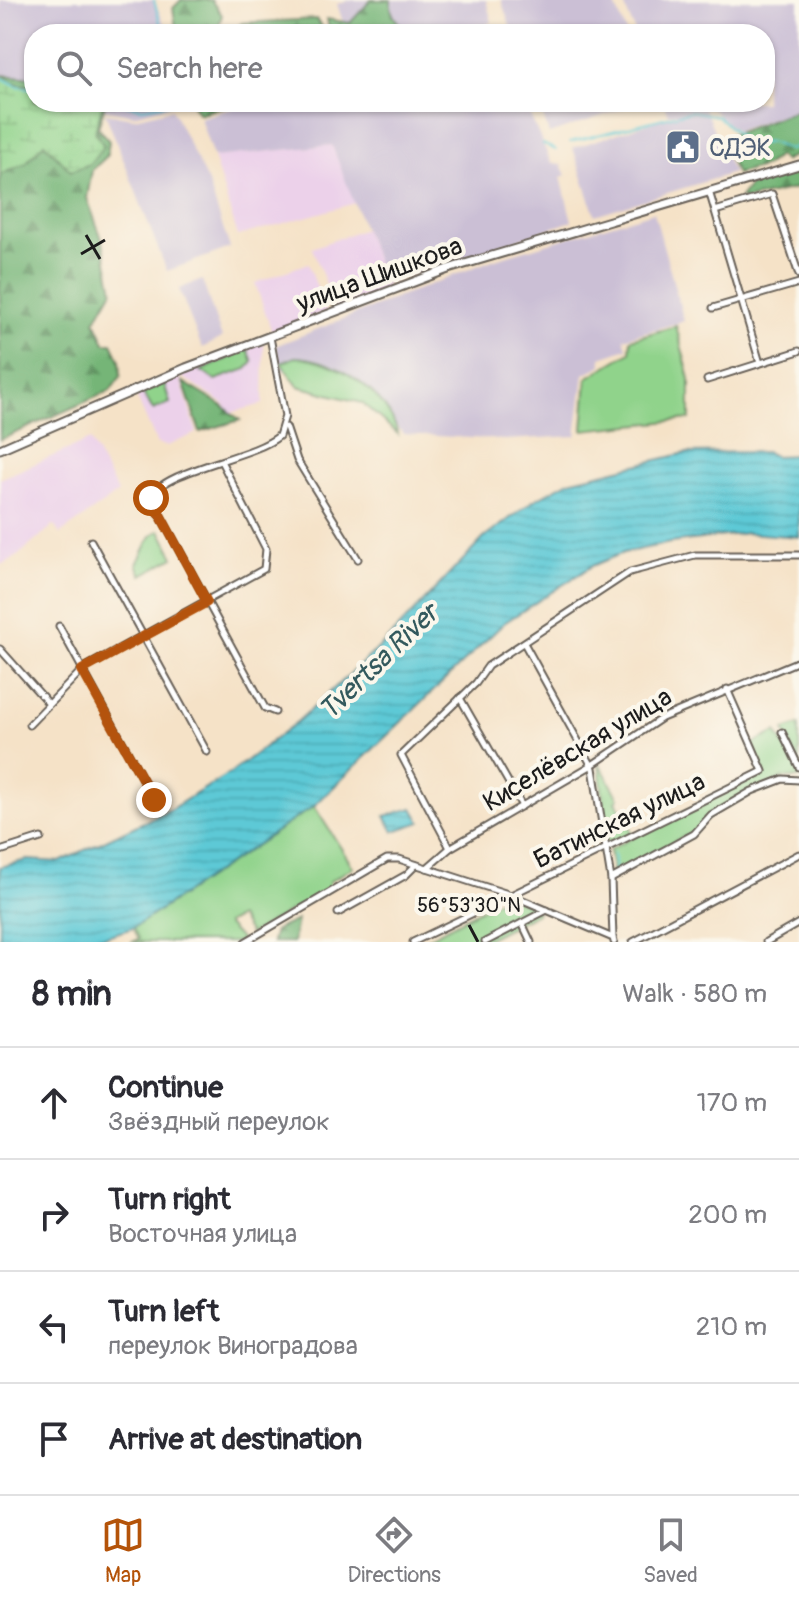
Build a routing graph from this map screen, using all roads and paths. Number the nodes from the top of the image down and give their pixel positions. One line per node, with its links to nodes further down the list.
1 (799, 163): 2 (main road, улица Шишкова)
2 (709, 191): 3 (street); 8 (main road, улица Шишкова)
3 (715, 211): 4 (street); 6 (street)
4 (799, 275)
5 (799, 283): 6 (street)
6 (742, 300): 7 (street); 10 (street)
7 (713, 308)
8 (269, 336): 12 (street); 13 (main road, улица Шишкова)
9 (799, 351): 10 (street)
10 (760, 363): 11 (street)
11 (707, 380)
12 (285, 422): 14 (street); 17 (street)
13 (0, 449)
14 (222, 462): 18 (street); 18 (street)
15 (91, 541): 20 (street)
16 (799, 555): 21 (street)
17 (358, 559)
18 (207, 602): 20 (street); 28 (street)
19 (59, 626): 24 (street)
20 (145, 635): 24 (street); 31 (street)
21 (524, 643): 26 (street); 32 (street)
22 (0, 649): 27 (street)
23 (799, 661): 25 (street, Киселёвская улица)
24 (82, 670): 27 (street); 35 (street)
25 (727, 689): 32 (street, Киселёвская улица); 39 (street, Батинская улица)
26 (460, 698): 36 (street); 38 (street)
27 (49, 704): 29 (street)
28 (275, 712)
29 (29, 725)
30 (782, 732): 33 (street)
31 (207, 752)
32 (592, 765): 36 (street, Киселёвская улица); 39 (street)
33 (799, 767)
34 (799, 780): 44 (street, Батинская улица)
35 (154, 800)
36 (522, 806): 38 (street, Киселёвская улица)
37 (41, 838): 40 (street)
38 (450, 848): 43 (street, Киселёвская улица)
39 (607, 849): 44 (street); 45 (street, Батинская улица)
40 (0, 851)
41 (799, 854): 55 (street)
42 (416, 865): 43 (street); 47 (street); 51 (street)
43 (427, 868): 45 (street)
44 (611, 879): 50 (street)
45 (511, 895): 46 (street); 52 (street, Батинская улица)
46 (548, 910): 48 (street, Батинская улица); 50 (street)
47 (338, 913)
48 (522, 923): 53 (street, Батинская улица); 54 (street)
49 (799, 923): 56 (street)
50 (613, 940)
51 (245, 942)
52 (413, 942)
53 (485, 942)
54 (531, 942)
55 (633, 942)
56 (766, 942)

